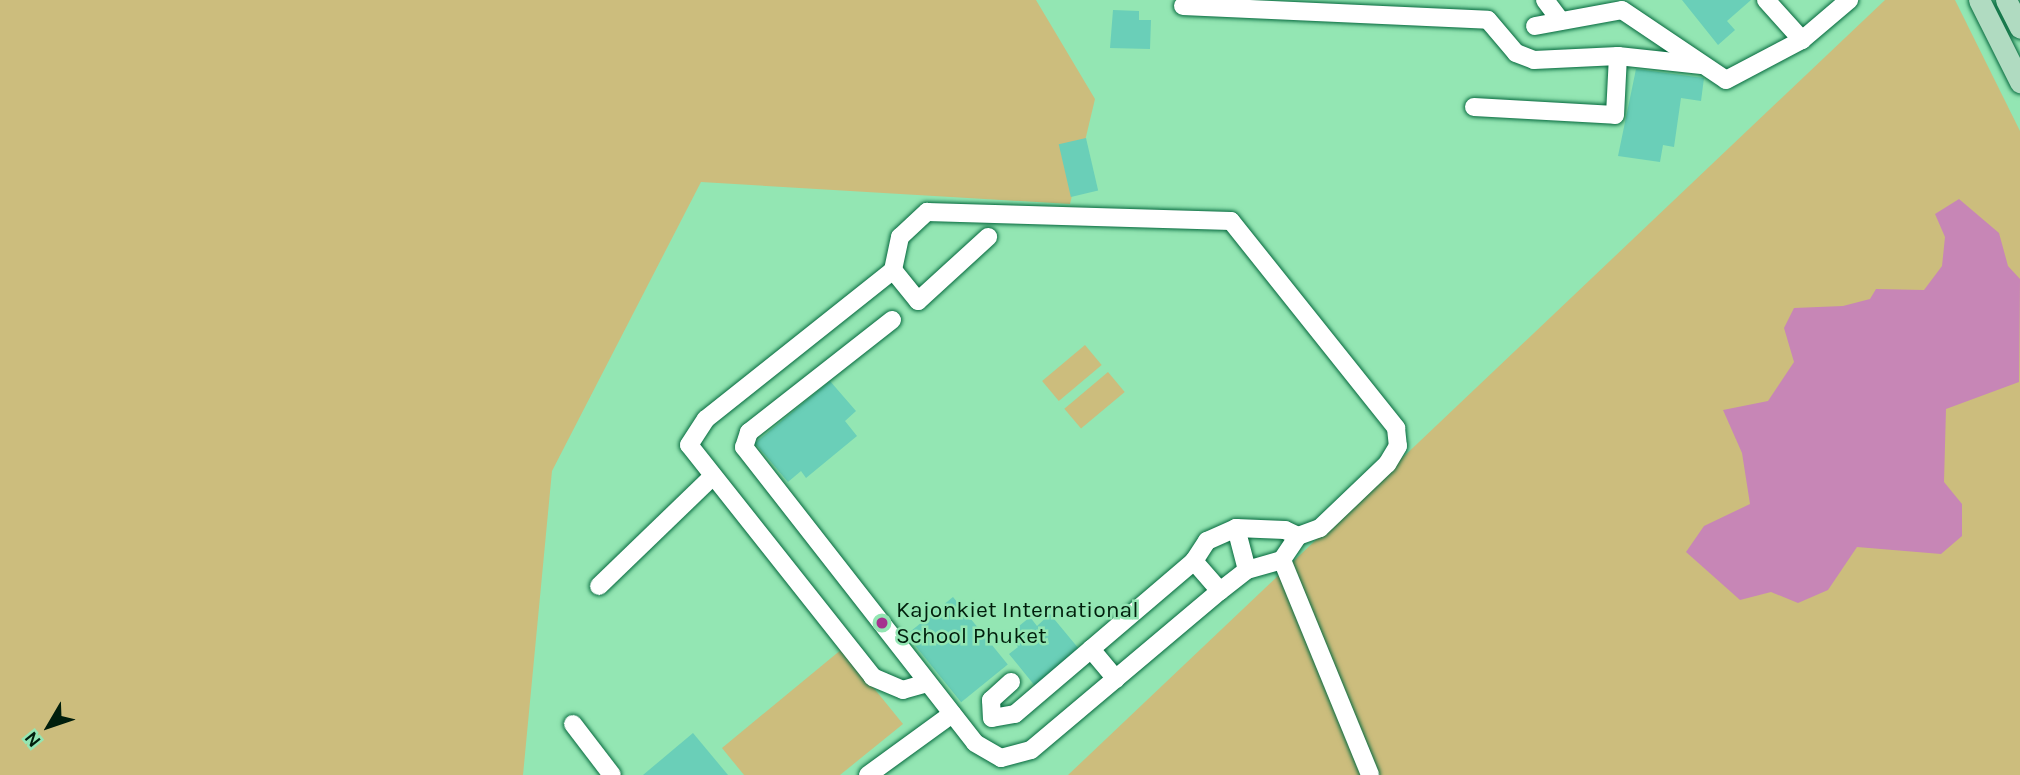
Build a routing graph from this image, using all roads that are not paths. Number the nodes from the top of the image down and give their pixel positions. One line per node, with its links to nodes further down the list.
1 (1545, 0): 8 (street)
2 (1766, 0): 11 (street)
3 (1849, 0): 11 (street)
4 (1979, 0): 14 (main road)
5 (2006, 0): 10 (main road)
6 (1621, 5): 8 (street); 13 (street)
7 (1183, 6): 12 (street)
8 (1561, 21): 9 (street)
9 (1535, 26)
10 (2020, 28)
11 (1802, 40): 13 (street)
12 (1618, 57): 13 (street); 15 (street)
13 (1702, 65)
14 (2020, 82)
15 (1474, 107)
16 (988, 237): 17 (street)
17 (893, 270): 19 (street); 21 (street)
18 (892, 320): 30 (street)
19 (712, 477): 25 (street); 30 (street)
20 (1236, 528): 21 (street); 22 (street); 24 (street)
21 (1298, 536): 23 (street)
22 (1194, 561): 26 (street); 27 (street)
23 (1284, 563): 24 (street); 35 (street)
24 (1247, 570): 26 (street)
25 (599, 586)
26 (1220, 591): 28 (street)
27 (1091, 649): 28 (street); 29 (street)
28 (1116, 679): 31 (street)
29 (1011, 682)
30 (927, 683): 31 (street)
31 (952, 714): 34 (street)
32 (573, 724): 33 (street)
33 (612, 775)
34 (868, 775)
35 (1370, 775)

